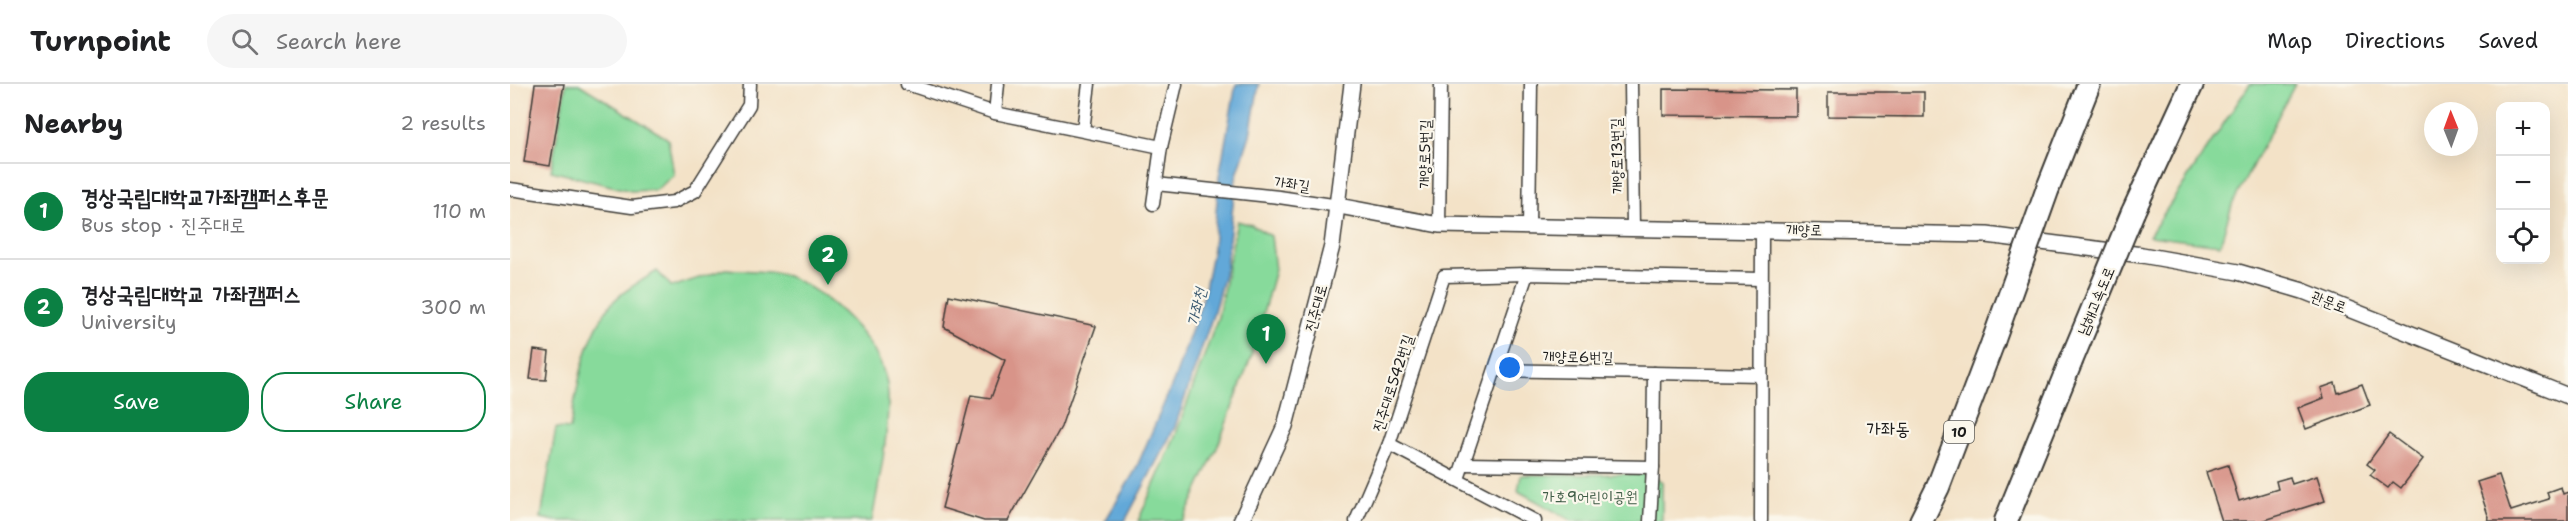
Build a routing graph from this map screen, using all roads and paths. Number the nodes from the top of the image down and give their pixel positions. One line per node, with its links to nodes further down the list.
1 (750, 84): 16 (street)
2 (907, 84): 12 (street)
3 (998, 84): 12 (street)
4 (1089, 84): 13 (street)
5 (1176, 84): 14 (street)
6 (1352, 84): 18 (street, 진주대로)
7 (1441, 84): 19 (street, 개양로5번길)
8 (1531, 84): 20 (street)
9 (1631, 84): 21 (street, 개양로13번길)
10 (2089, 84): 39 (highway, 10, bridge)
11 (2192, 84): 40 (highway, 남해고속도로, bridge)
12 (995, 113): 13 (street)
13 (1083, 130): 14 (street)
14 (1161, 147): 15 (street)
15 (1156, 184): 17 (street); 18 (street, 가좌길)
16 (510, 189)
17 (1153, 204)
18 (1339, 206): 19 (street, 개양로); 34 (street, 진주대로)
19 (1439, 225): 20 (street, 개양로)
20 (1529, 227): 21 (street, 개양로)
21 (1633, 227): 22 (street, 개양로)
22 (1762, 230): 23 (street, 개양로); 25 (street)
23 (2079, 246): 29 (street, 관문로)
24 (1527, 274): 25 (street); 26 (street); 30 (street, 진주대로542번길)
25 (1761, 279): 28 (street)
26 (1496, 370): 27 (street, 개양로6번길); 31 (street)
27 (1654, 374): 28 (street, 개양로6번길); 32 (street)
28 (1761, 375): 38 (street)
29 (2568, 396)
30 (1389, 444): 33 (street, 진주대로542번길); 35 (street)
31 (1463, 464): 32 (street); 33 (street)
32 (1653, 466): 37 (street)
33 (1458, 479): 36 (street, 진주대로542번길)
34 (1241, 521)
35 (1356, 521)
36 (1535, 521)
37 (1650, 521)
38 (1761, 521)
39 (1921, 521)
40 (2006, 521)

